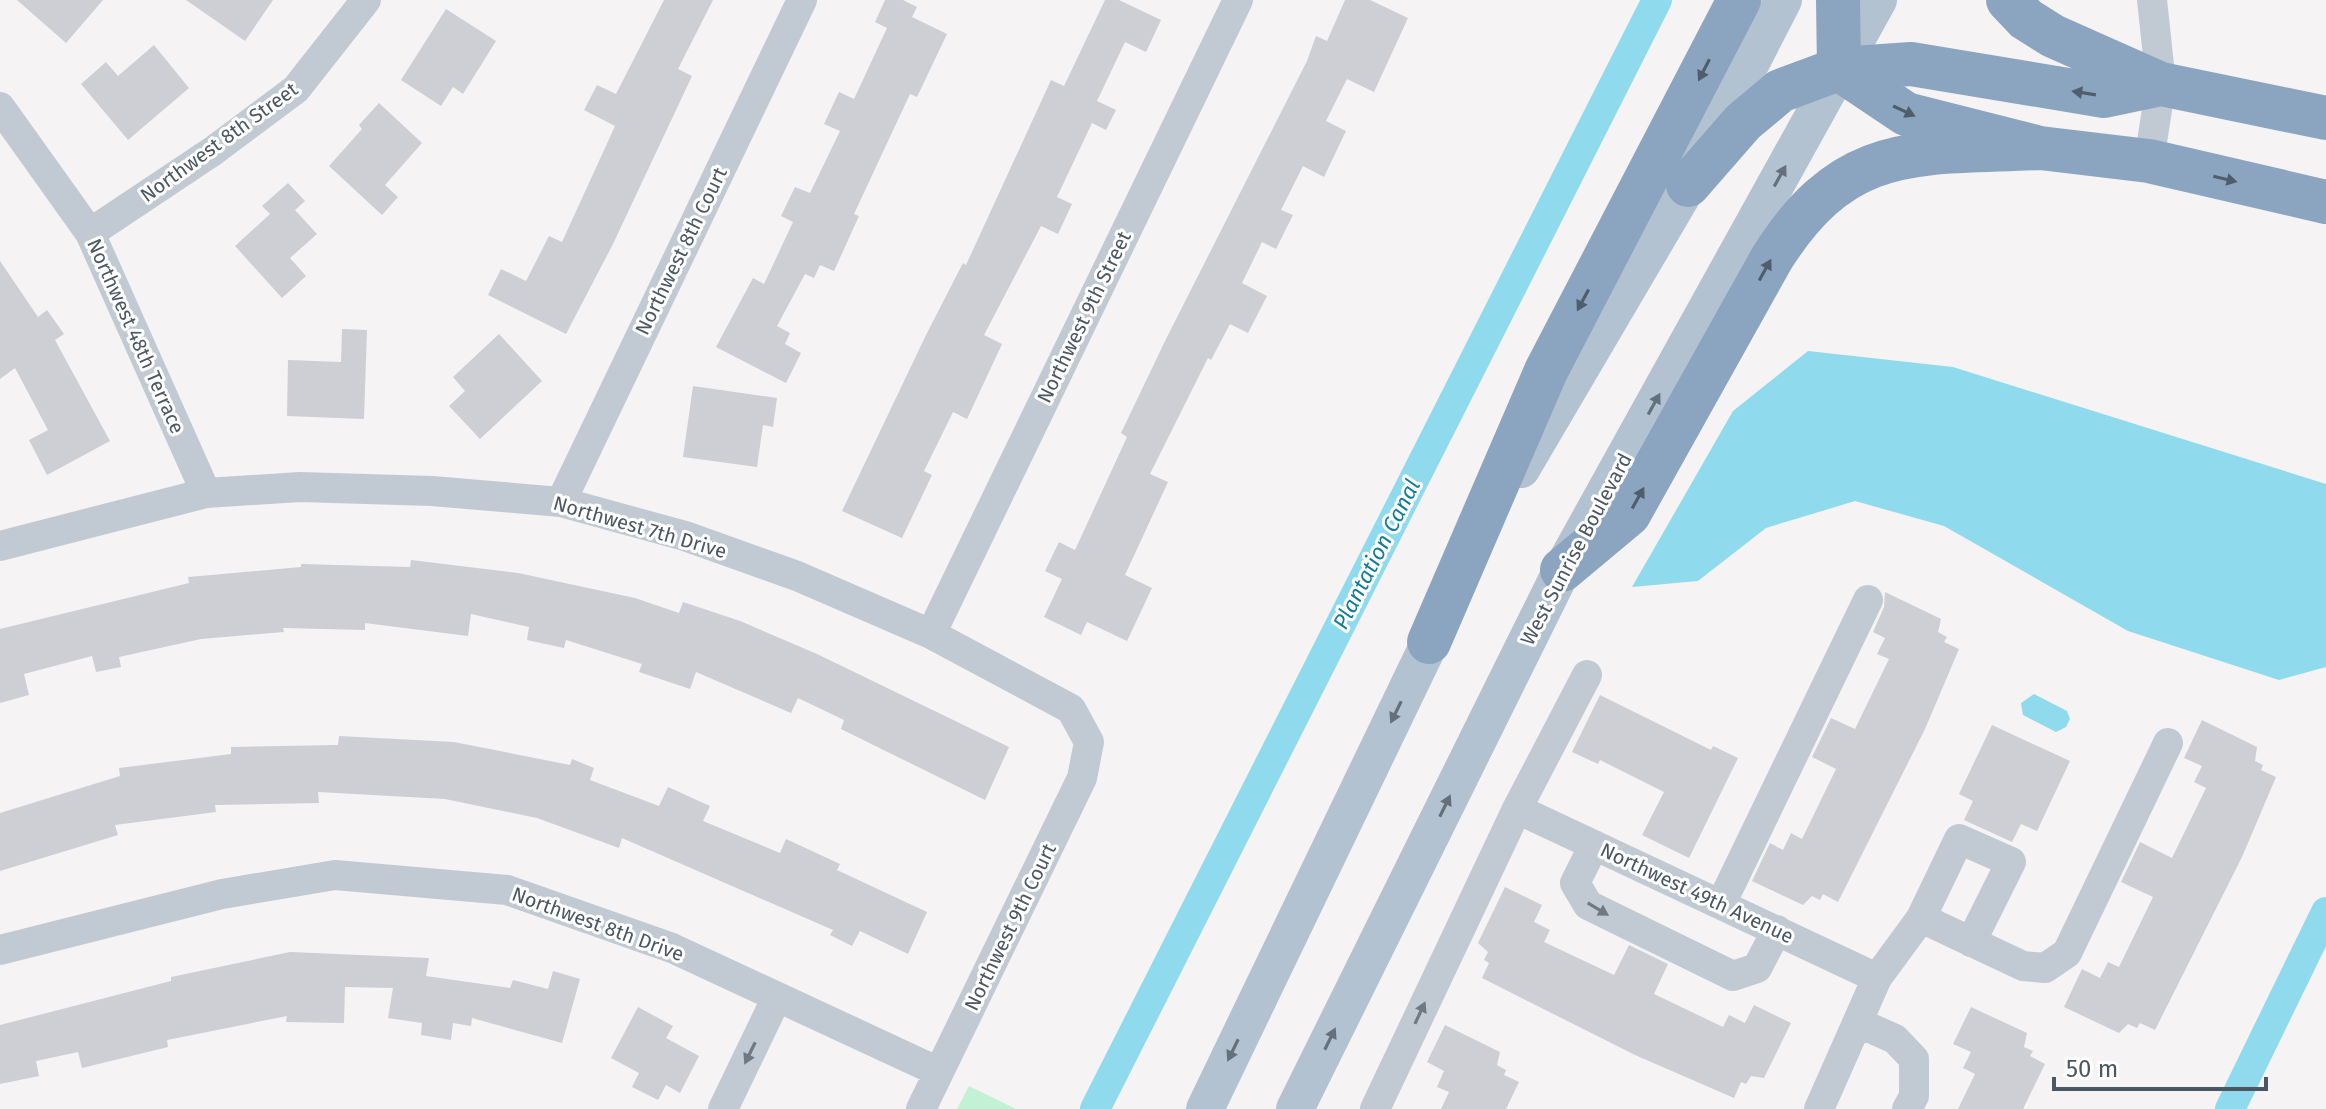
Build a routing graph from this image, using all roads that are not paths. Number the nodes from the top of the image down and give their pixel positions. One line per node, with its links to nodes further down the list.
1 (366, 0): 18 (street, Northwest 8th Street)
2 (802, 0): 20 (street, Northwest 8th Court)
3 (1238, 0): 24 (street, Northwest 9th Street)
4 (1739, 0): 25 (highway, one-way to 25)
5 (1783, 0): 16 (main road)
6 (1838, 0): 10 (highway)
7 (1878, 0): 10 (main road, West Sunrise Boulevard)
8 (2008, 0): 11 (highway)
9 (2152, 0): 11 (street)
10 (1839, 69): 11 (highway, one-way to 10); 14 (highway, one-way to 14); 16 (highway); 22 (main road, West Sunrise Boulevard, one-way to 10)
11 (2161, 84): 13 (highway); 15 (street)
12 (0, 107): 18 (street, Northwest 48th Terrace)
13 (2326, 118)
14 (2040, 148): 15 (highway); 22 (highway, one-way to 14)
15 (2149, 161): 17 (highway, one-way to 17)
16 (1688, 185): 25 (main road)
17 (2326, 202)
18 (90, 233): 19 (street, Northwest 48th Terrace)
19 (206, 493): 20 (street, Northwest 7th Drive); 21 (street, Northwest 7th Drive)
20 (561, 502): 24 (street, Northwest 7th Drive)
21 (0, 546)
22 (1562, 570): 43 (main road, West Sunrise Boulevard, one-way to 22)
23 (1868, 600): 31 (street)
24 (931, 634): 27 (street, Northwest 7th Drive)
25 (1429, 642): 42 (main road, one-way to 42)
26 (1587, 675): 29 (street)
27 (1089, 742): 39 (street, Northwest 9th Court)
28 (2168, 743): 34 (street)
29 (1517, 809): 30 (street, Northwest 49th Avenue); 44 (street, one-way to 29)
30 (1594, 845): 31 (street, Northwest 49th Avenue); 33 (street, one-way to 33)
31 (1721, 904): 33 (street, Northwest 49th Avenue)
32 (1921, 918): 34 (street); 34 (street); 36 (street)
33 (1777, 930): 36 (street, Northwest 49th Avenue)
34 (1971, 942)
35 (0, 950): 37 (street, Northwest 8th Drive)
36 (1877, 978): 38 (street)
37 (777, 997): 39 (street, Northwest 8th Drive); 40 (street, one-way to 40)
38 (1859, 1023): 45 (street); 46 (street)
39 (939, 1072): 41 (street, Northwest 9th Court)
40 (723, 1109)
41 (921, 1109)
42 (1205, 1109)
43 (1295, 1109)
44 (1375, 1109)
45 (1819, 1109)
46 (1907, 1109)

